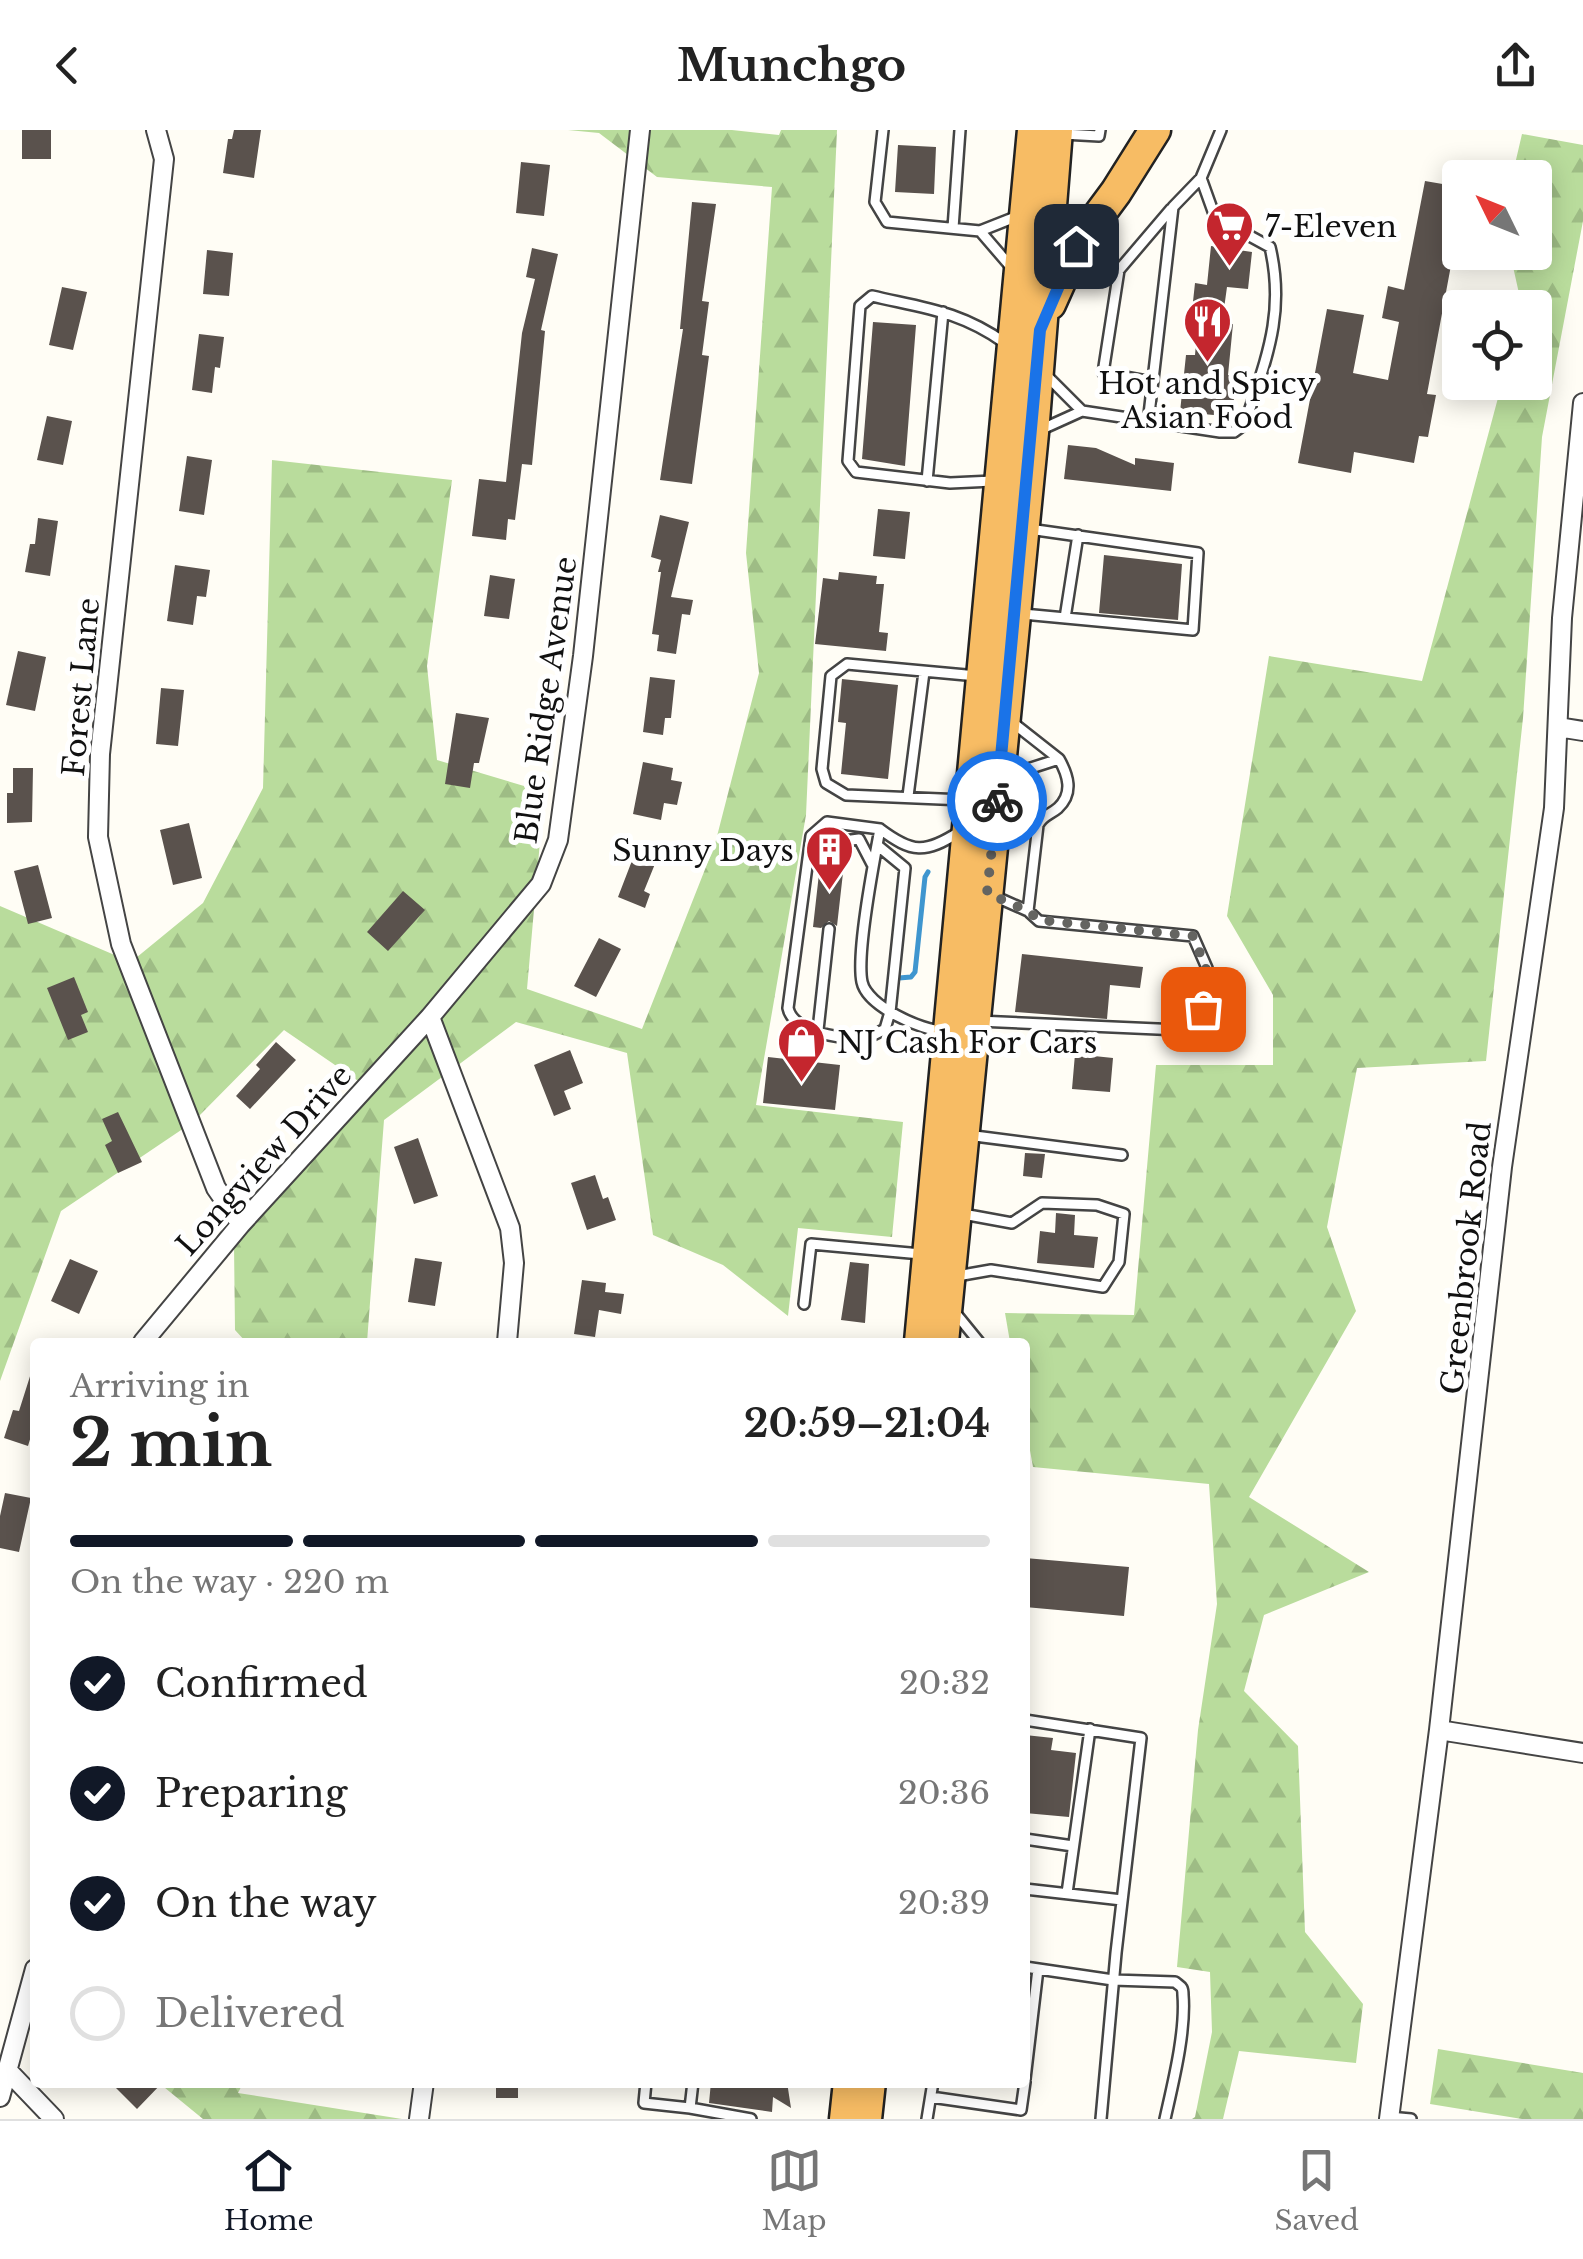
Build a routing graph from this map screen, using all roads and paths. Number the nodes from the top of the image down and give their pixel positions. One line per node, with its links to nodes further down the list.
1 (156, 130): 52 (street, Forest Lane)
2 (640, 130): 46 (street, Blue Ridge Avenue)
3 (883, 130): 12 (lane)
4 (960, 130): 12 (lane)
5 (1154, 130): 16 (highway)
6 (1220, 130): 9 (lane)
7 (1049, 131): 8 (lane); 11 (highway); 16 (highway)
8 (1100, 133)
9 (1201, 178): 10 (lane); 21 (lane)
10 (1173, 207): 18 (lane); 18 (lane)
11 (1025, 214): 13 (lane); 14 (highway)
12 (953, 228): 13 (lane)
13 (980, 231): 14 (lane)
14 (1020, 276): 17 (highway)
15 (943, 312): 17 (lane); 23 (lane); 23 (lane)
16 (1040, 330): 17 (highway)
17 (1025, 358): 20 (lane); 22 (highway); 24 (highway)
18 (1152, 382): 21 (lane)
19 (1583, 406): 32 (street, Greenbrook Road)
20 (1082, 412): 21 (lane); 22 (lane)
21 (1148, 423)
22 (1032, 432): 25 (highway)
23 (927, 480): 24 (lane)
24 (1001, 480): 30 (highway)
25 (1023, 528): 26 (lane); 27 (highway)
26 (1078, 536): 28 (lane); 28 (lane)
27 (1015, 614): 28 (lane); 31 (highway)
28 (1065, 618)
29 (924, 672): 30 (lane); 36 (lane); 36 (lane)
30 (983, 676): 37 (highway)
31 (1004, 716): 34 (lane); 35 (highway)
32 (1558, 727): 33 (street); 63 (street, Greenbrook Road)
33 (1583, 731)
34 (1059, 758): 35 (lane); 43 (lane)
35 (999, 779): 42 (highway)
36 (908, 796): 37 (lane)
37 (970, 813): 38 (lane); 47 (highway)
38 (880, 829): 39 (lane); 48 (lane)
39 (877, 845): 41 (lane); 45 (lane)
40 (838, 858): 41 (lane)
41 (873, 866): 45 (lane)
42 (987, 893): 43 (lane); 47 (highway)
43 (1028, 911): 47 (lane)
44 (829, 929): 48 (lane)
45 (890, 1012): 47 (lane); 48 (lane)
46 (430, 1017): 52 (street, Longview Drive); 57 (street)
47 (963, 1026): 49 (highway); 53 (highway)
48 (818, 1030)
49 (964, 1135): 50 (lane); 51 (highway)
50 (1122, 1154)
51 (956, 1212): 54 (highway); 54 (lane)
52 (241, 1224): 56 (street, Longview Drive)
53 (929, 1254): 55 (lane); 58 (highway)
54 (948, 1290): 59 (highway); 60 (lane)
55 (804, 1304)
56 (146, 1338)
57 (507, 1338)
58 (920, 1338)
59 (943, 1338)
60 (977, 1338)
61 (1030, 1721): 62 (lane)
62 (1090, 1729): 66 (lane); 69 (lane)
63 (1440, 1730): 64 (street); 86 (street, Greenbrook Road)
64 (1583, 1753)
65 (1030, 1840): 66 (lane)
66 (1074, 1846): 68 (lane)
67 (1030, 1889): 68 (lane)
68 (1067, 1894): 69 (lane)
69 (1122, 1900): 72 (lane)
70 (1030, 1968): 71 (lane)
71 (1038, 1969): 72 (lane); 74 (lane)
72 (1114, 1980): 93 (lane); 94 (lane)
73 (30, 1989): 75 (street)
74 (1030, 2037)
75 (9, 2072): 83 (street); 87 (street)
76 (423, 2088): 88 (street)
77 (645, 2088): 85 (lane)
78 (692, 2088): 85 (lane)
79 (848, 2088): 90 (highway)
80 (869, 2088): 91 (highway)
81 (932, 2088): 84 (lane)
82 (1024, 2088): 84 (lane)
83 (0, 2097)
84 (931, 2097): 92 (lane)
85 (690, 2108): 89 (lane)
86 (1389, 2118): 95 (lane)
87 (54, 2119)
88 (419, 2119)
89 (751, 2119)
90 (845, 2119)
91 (866, 2119)
92 (928, 2119)
93 (1101, 2119)
94 (1165, 2119)
95 (1411, 2119)

